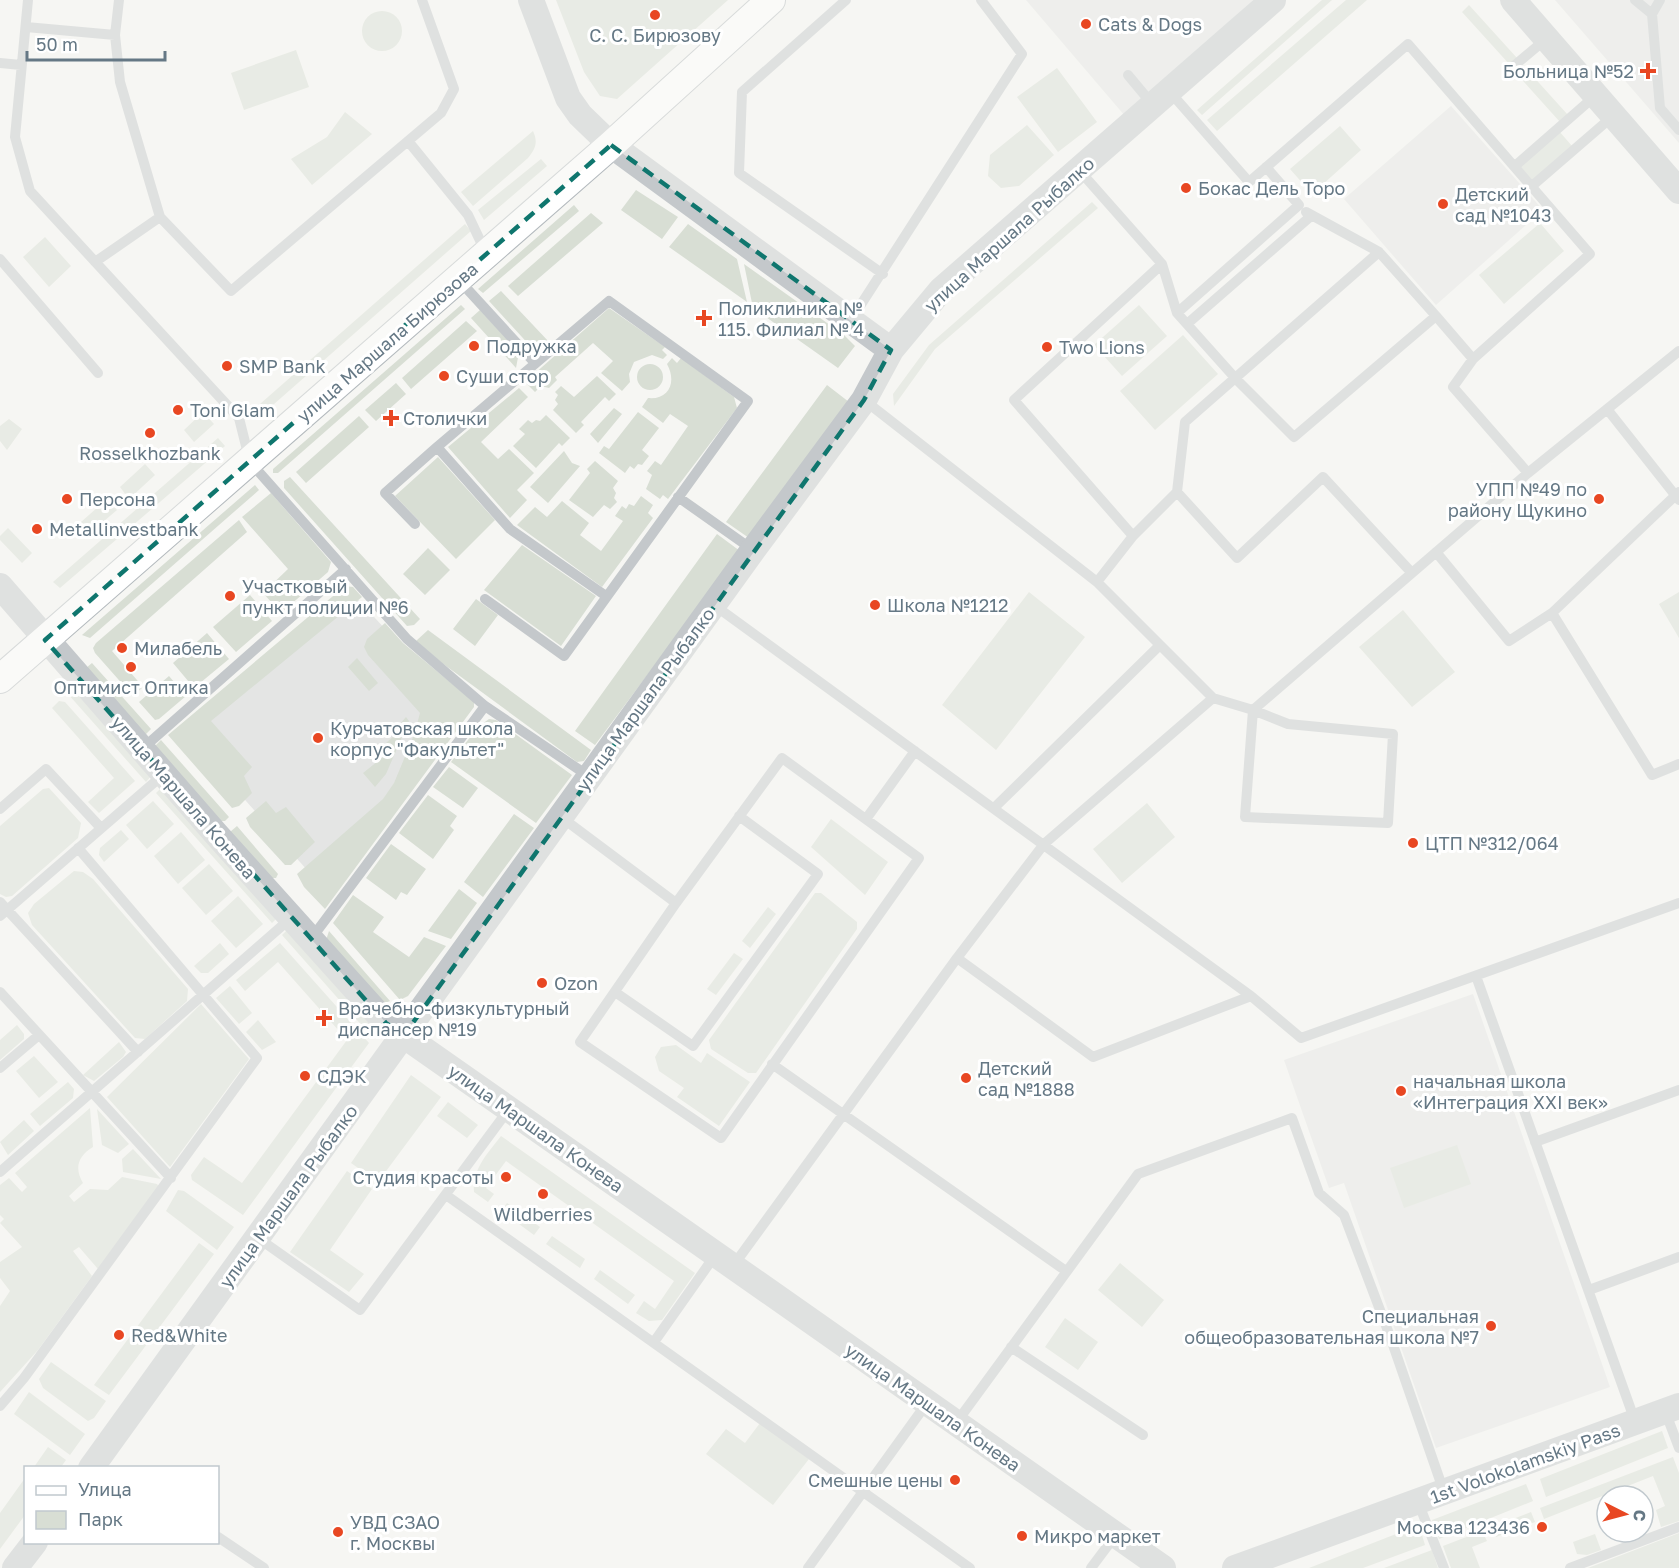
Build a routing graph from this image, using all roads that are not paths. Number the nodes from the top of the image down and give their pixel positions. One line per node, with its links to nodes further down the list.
1 (28, 0): 13 (lane)
2 (119, 0): 14 (lane)
3 (422, 0): 24 (lane)
4 (531, 0): 25 (street)
5 (771, 0): 25 (main road, улица Маршала Бирюзова)
6 (846, 0): 39 (lane)
7 (981, 0): 39 (lane)
8 (1273, 0): 21 (street, улица Маршала Рыбалко)
9 (1513, 0): 15 (street)
10 (1635, 0): 12 (lane)
11 (1660, 0): 12 (lane)
12 (1652, 14): 23 (lane)
13 (26, 27): 14 (lane); 17 (lane)
14 (115, 35): 33 (lane)
15 (1546, 39): 18 (lane); 20 (street)
16 (0, 63): 17 (lane)
17 (21, 65): 37 (lane)
18 (1509, 70)
19 (1128, 75): 21 (lane)
20 (1595, 96): 22 (street); 26 (lane)
21 (1162, 99): 27 (lane); 28 (street, улица Маршала Рыбалко)
22 (1612, 116): 29 (lane); 30 (street)
23 (1679, 130)
24 (408, 141): 33 (lane); 35 (lane)
25 (611, 146): 35 (main road, улица Маршала Бирюзова); 43 (street)
26 (1515, 166): 27 (lane); 29 (lane)
27 (1266, 167): 31 (lane)
28 (1079, 170): 38 (lane); 45 (street, улица Маршала Рыбалко)
29 (1532, 186): 47 (lane)
30 (1679, 191)
31 (1299, 205): 32 (lane); 41 (lane)
32 (1311, 216): 34 (lane); 44 (lane)
33 (160, 217): 37 (lane)
34 (1379, 252): 42 (lane); 50 (lane)
35 (486, 255): 40 (main road, улица Маршала Бирюзова)
36 (0, 259): 49 (lane)
37 (95, 262): 54 (lane)
38 (1162, 264): 41 (lane); 60 (lane)
39 (883, 274): 43 (lane)
40 (458, 279): 48 (lane); 54 (main road, улица Маршала Бирюзова)
41 (1177, 313): 44 (lane)
42 (1436, 316): 47 (lane); 50 (lane)
43 (850, 320): 45 (street)
44 (1187, 324): 50 (lane)
45 (891, 350): 51 (street, улица Маршала Рыбалко)
46 (1679, 351): 52 (lane)
47 (1473, 359): 55 (lane)
48 (535, 363): 53 (lane); 58 (lane)
49 (98, 373)
50 (1236, 379): 56 (lane)
51 (864, 400): 61 (street, улица Маршала Рыбалко); 65 (lane)
52 (1607, 409): 55 (lane); 57 (lane)
53 (437, 447): 59 (lane); 67 (lane)
54 (250, 462): 63 (lane); 71 (main road, улица Маршала Бирюзова)
55 (1528, 472): 62 (lane)
56 (1177, 492): 60 (lane); 64 (lane)
57 (1678, 496): 70 (lane)
58 (678, 497): 61 (lane); 67 (lane)
59 (415, 524)
60 (1133, 536): 65 (lane)
61 (753, 550): 69 (street, улица Маршала Рыбалко)
62 (1436, 552): 64 (lane); 70 (lane)
63 (346, 569): 75 (lane); 77 (lane)
64 (1412, 572): 76 (lane)
65 (1097, 582): 72 (lane)
66 (0, 586): 71 (street, улица Маршала Конева)
67 (606, 596): 68 (lane)
68 (485, 599)
69 (714, 604): 78 (lane); 81 (street, улица Маршала Рыбалко)
70 (1552, 613): 79 (lane)
71 (45, 640): 73 (main road, улица Маршала Бирюзова); 77 (street, улица Маршала Конева)
72 (1160, 645): 74 (lane); 83 (lane)
73 (0, 679)
74 (1213, 698): 76 (lane); 88 (lane)
75 (485, 706): 81 (lane); 94 (lane)
76 (1253, 710): 76 (lane)
77 (142, 749): 80 (street, улица Маршала Конева)
78 (915, 751): 83 (lane); 86 (lane)
79 (1679, 764)
80 (164, 774): 87 (lane); 93 (street, улица Маршала Конева)
81 (590, 777): 85 (street, улица Маршала Рыбалко)
82 (0, 808): 87 (lane)
83 (994, 808): 88 (lane)
84 (739, 816): 86 (lane); 90 (lane); 98 (lane)
85 (561, 817): 90 (lane); 102 (street, улица Маршала Рыбалко)
86 (866, 819): 104 (lane)
87 (101, 828): 89 (lane)
88 (1044, 844): 95 (lane); 100 (lane)
89 (78, 848): 92 (lane); 99 (lane)
90 (676, 903): 98 (lane)
91 (1679, 903): 96 (lane)
92 (2, 909): 103 (lane)
93 (291, 917): 94 (street, улица Маршала Конева); 99 (lane)
94 (311, 940): 102 (street, улица Маршала Конева)
95 (957, 958): 100 (lane); 109 (lane)
96 (1476, 976): 100 (lane); 110 (lane)
97 (0, 992): 101 (lane)
98 (615, 992): 104 (lane)
99 (203, 996): 103 (lane); 112 (lane)
100 (1251, 996)
101 (39, 1035): 105 (lane); 107 (lane)
102 (404, 1035): 108 (street, улица Маршала Конева); 114 (street, улица Маршала Рыбалко)
103 (138, 1052): 107 (lane)
104 (772, 1064): 109 (lane)
105 (0, 1068)
106 (1679, 1090): 110 (lane)
107 (93, 1093): 111 (lane); 112 (lane)
108 (509, 1109): 113 (lane); 116 (street, улица Маршала Конева)
109 (842, 1116): 116 (lane); 117 (lane)
110 (1535, 1142): 118 (lane)
111 (0, 1172)
112 (171, 1178): 122 (lane)
113 (446, 1195): 114 (lane); 119 (lane)
114 (258, 1238): 128 (street, улица Маршала Рыбалко)
115 (1679, 1257): 118 (lane)
116 (724, 1260): 119 (lane); 121 (street, улица Маршала Конева)
117 (1066, 1271): 120 (lane); 130 (lane)
118 (1589, 1290): 124 (lane)
119 (654, 1342): 129 (lane)
120 (1011, 1347): 125 (lane); 126 (lane)
121 (927, 1402): 125 (street, улица Маршала Конева); 129 (lane)
122 (0, 1407)
123 (1672, 1408): 124 (street, 1st Volokolamskiy Pass); 127 (lane)
124 (1635, 1422): 130 (street, 1st Volokolamskiy Pass)
125 (956, 1423): 133 (street, улица Маршала Конева)
126 (1143, 1435)
127 (1679, 1448)
128 (92, 1466)
129 (863, 1491): 138 (lane); 139 (lane)
130 (1444, 1492): 131 (street, 1st Volokolamskiy Pass)
131 (1418, 1502): 142 (street, 1st Volokolamskiy Pass); 143 (lane)
132 (1679, 1527): 144 (lane)
133 (1115, 1536): 140 (lane); 141 (street, улица Маршала Конева)
134 (219, 1538): 137 (lane)
135 (33, 1544): 136 (street)
136 (15, 1568)
137 (264, 1568)
138 (808, 1568)
139 (970, 1568)
140 (1091, 1568)
141 (1163, 1568)
142 (1235, 1568)
143 (1444, 1568)
144 (1570, 1568)

